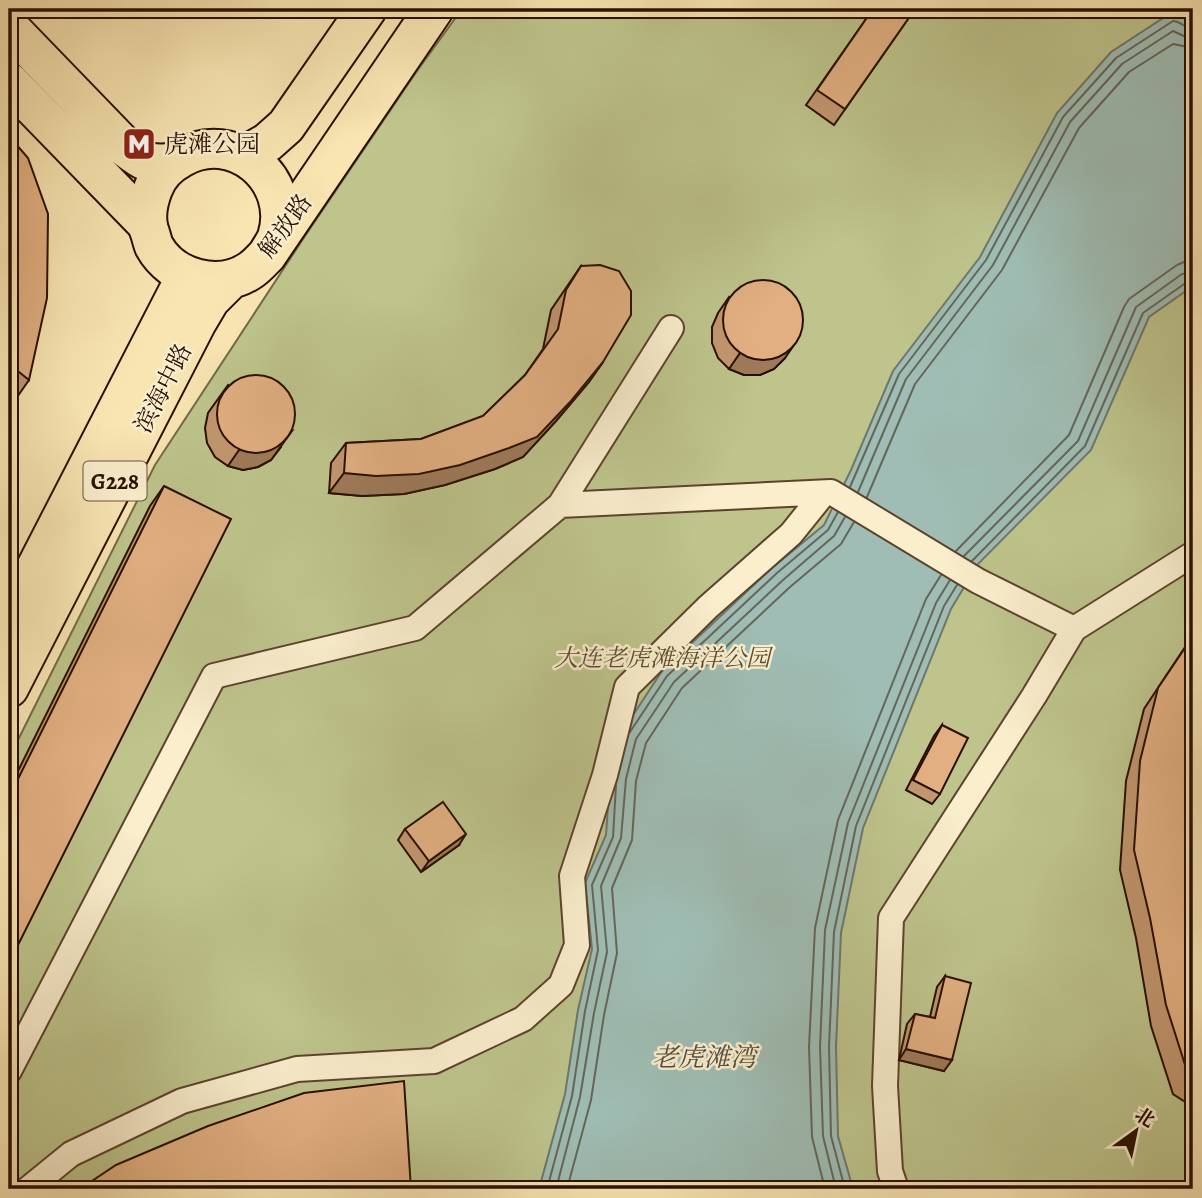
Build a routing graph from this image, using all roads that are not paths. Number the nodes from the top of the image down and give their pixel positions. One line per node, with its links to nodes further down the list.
1 (367, 9): 5 (main road)
2 (434, 9): 8 (main road, 解放路 / G228)
3 (9, 27): 6 (main road)
4 (9, 82): 7 (main road)
5 (244, 156): 6 (main road); 8 (main road)
6 (171, 163): 7 (main road)
7 (147, 224): 9 (main road)
8 (267, 256): 10 (main road, 解放路 / G228)
9 (186, 276): 10 (main road); 15 (main road, 滨海中路 / G228)
10 (230, 280): 17 (main road, 滨海中路 / G228)
11 (671, 328): 13 (street)
12 (827, 492): 13 (street); 16 (street); 19 (street)
13 (560, 505): 18 (street)
14 (1193, 554): 16 (street)
15 (9, 620)
16 (1074, 629): 20 (street)
17 (9, 688)
18 (9, 1071)
19 (28, 1189)
20 (896, 1189)

